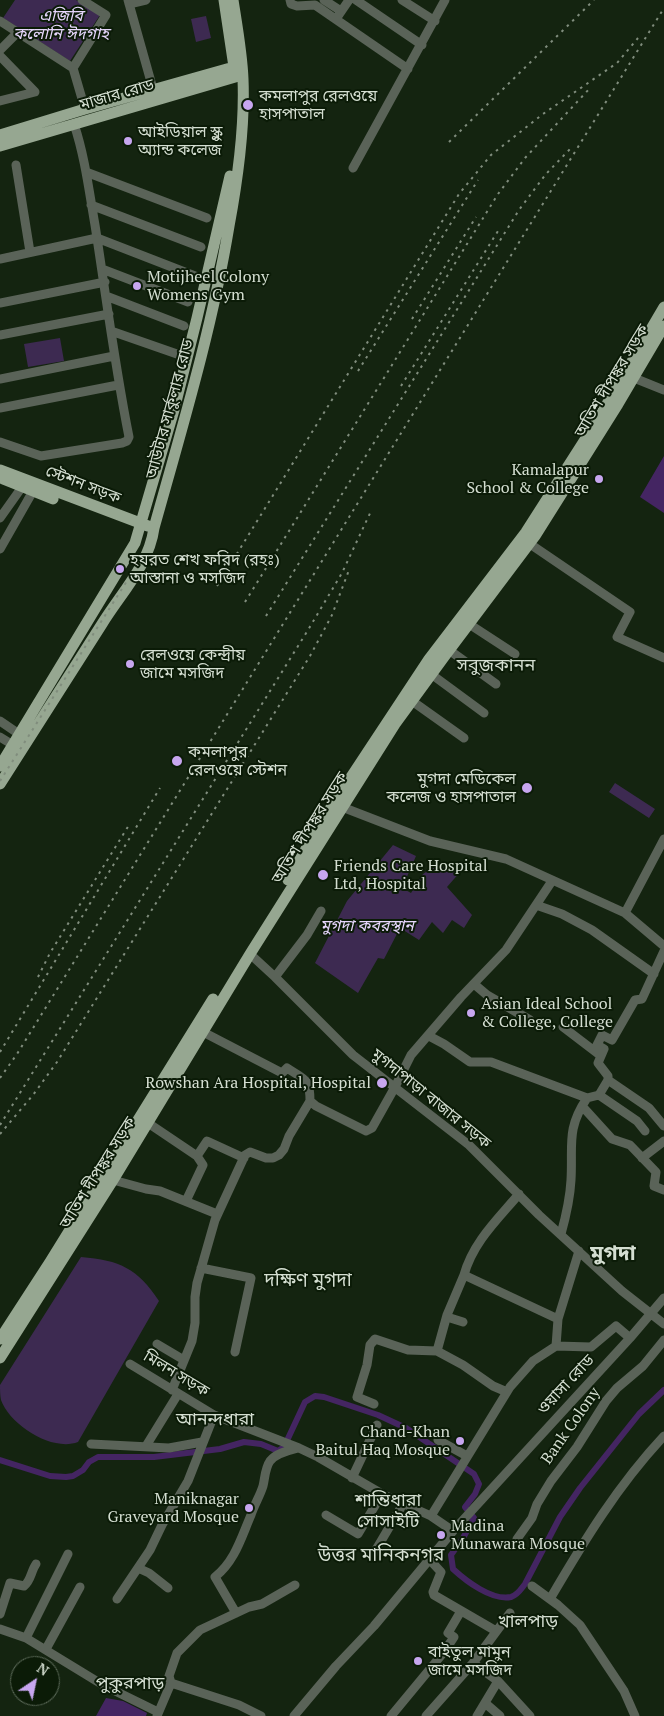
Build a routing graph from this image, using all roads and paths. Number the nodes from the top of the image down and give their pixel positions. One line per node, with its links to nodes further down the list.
1 (82, 0): 19 (street)
2 (146, 0): 11 (street)
3 (224, 0): 21 (main road, আউটার সার্কুলার রোড)
4 (233, 0): 21 (main road, আউটার সার্কুলার রোড)
5 (290, 0): 12 (street)
6 (324, 0): 12 (street)
7 (349, 0): 12 (street)
8 (356, 0): 16 (street)
9 (402, 0): 14 (street)
10 (445, 0): 14 (street)
11 (128, 2): 22 (street)
12 (338, 15): 20 (street)
13 (0, 21): 15 (street)
14 (434, 22): 16 (street)
15 (18, 32): 17 (street); 19 (street)
16 (422, 44): 20 (street)
17 (0, 50)
18 (0, 56): 23 (street)
19 (74, 68): 24 (street)
20 (408, 69): 29 (street)
21 (238, 70): 22 (main road, মাজার রোড); 25 (main road, মাজার রোড); 61 (main road, আউটার সার্কুলার রোড); 62 (main road, আউটার সার্কুলার রোড)
22 (152, 89): 24 (main road, মাজার রোড)
23 (0, 101)
24 (85, 109): 26 (main road, মাজার রোড)
25 (74, 124): 27 (main road, মাজার রোড); 30 (street)
26 (0, 135)
27 (0, 146)
28 (16, 165): 35 (street)
29 (352, 168)
30 (86, 172): 31 (street); 32 (street)
31 (91, 205): 33 (street); 34 (street)
32 (207, 218)
33 (97, 238): 35 (street); 37 (street); 38 (street)
34 (201, 246)
35 (30, 252): 36 (street)
36 (0, 258)
37 (102, 269): 39 (street); 41 (street)
38 (195, 276)
39 (105, 282): 40 (street); 42 (street)
40 (106, 296): 44 (street); 45 (street)
41 (188, 302)
42 (0, 303)
43 (664, 307): 51 (main road, অতিশ দীপঙ্কর সড়ক)
44 (108, 314): 47 (street); 48 (street)
45 (184, 326)
46 (664, 326): 51 (main road, অতিশ দীপঙ্কর সড়ক)
47 (111, 331): 49 (street); 50 (street)
48 (0, 335)
49 (177, 354)
50 (114, 356): 52 (street); 53 (street)
51 (630, 375): 54 (street); 64 (main road, অতিশ দীপঙ্কর সড়ক); 80 (main road, অতিশ দীপঙ্কর সড়ক)
52 (0, 380)
53 (118, 385): 55 (street); 56 (street)
54 (664, 390)
55 (0, 408)
56 (0, 442)
57 (0, 470): 59 (main road, স্টেশন সড়ক)
58 (0, 478): 59 (main road, স্টেশন সড়ক)
59 (27, 486): 60 (street); 61 (main road, স্টেশন সড়ক); 63 (street)
60 (0, 518)
61 (140, 528): 62 (main road, স্টেশন সড়ক); 74 (main road, আউটার সার্কুলার রোড)
62 (154, 532): 79 (main road, আউটার সার্কুলার রোড)
63 (1, 544)
64 (530, 544): 65 (main road, অতিশ দীপঙ্কর সড়ক); 68 (street)
65 (470, 624): 66 (main road, অতিশ দীপঙ্কর সড়ক); 67 (street)
66 (449, 650): 69 (main road, অতিশ দীপঙ্কর সড়ক); 70 (street)
67 (515, 654)
68 (664, 658)
69 (431, 674): 71 (main road, অতিশ দীপঙ্কর সড়ক); 72 (street)
70 (496, 684)
71 (412, 701): 76 (street); 80 (main road, অতিশ দীপঙ্কর সড়ক)
72 (484, 713)
73 (0, 721): 74 (street)
74 (19, 734): 77 (main road, আউটার সার্কুলার রোড)
75 (0, 737): 77 (street)
76 (464, 738)
77 (13, 745): 78 (main road, আউটার সার্কুলার রোড)
78 (0, 766)
79 (0, 784)
80 (339, 804): 82 (street); 88 (main road, অতিশ দীপঙ্কর সড়ক); 105 (main road, অতিশ দীপঙ্কর সড়ক)
81 (664, 839): 85 (street)
82 (552, 881): 83 (street); 85 (street)
83 (536, 905): 89 (street); 91 (street)
84 (321, 911): 90 (street)
85 (625, 913): 86 (street)
86 (664, 946)
87 (664, 951): 89 (street)
88 (250, 954): 90 (street, মুগদাপাড়া বাজার সড়ক); 94 (main road, অতিশ দীপঙ্কর সড়ক)
89 (654, 974): 96 (street)
90 (275, 976): 98 (street, মুগদাপাড়া বাজার সড়ক)
91 (474, 984): 92 (street); 95 (street)
92 (530, 1020)
93 (564, 1027): 96 (street)
94 (203, 1032): 100 (street); 102 (main road, অতিশ দীপঙ্কর সড়ক)
95 (428, 1036): 98 (street); 101 (street)
96 (601, 1056): 97 (street)
97 (608, 1080): 99 (street); 103 (street)
98 (395, 1087): 100 (street); 112 (street, মুগদাপাড়া বাজার সড়ক)
99 (599, 1095): 101 (street); 104 (street)
100 (310, 1102): 108 (street)
101 (585, 1102): 109 (street); 115 (street)
102 (148, 1123): 105 (main road, অতিশ দীপঙ্কর সড়ক); 107 (street)
103 (664, 1126)
104 (645, 1131)
105 (137, 1132): 110 (main road, অতিশ দীপঙ্কর সড়ক); 121 (main road, অতিশ দীপঙ্কর সড়ক)
106 (664, 1141): 109 (street)
107 (197, 1156): 108 (street); 113 (street)
108 (244, 1158): 114 (street)
109 (642, 1158): 111 (street)
110 (113, 1180): 113 (street); 121 (main road, অতিশ দীপঙ্কর সড়ক)
111 (664, 1190)
112 (519, 1194): 115 (street, মুগদাপাড়া বাজার সড়ক); 118 (street)
113 (186, 1201): 114 (street)
114 (217, 1214): 117 (street)
115 (561, 1234): 116 (street, মুগদাপাড়া বাজার সড়ক)
116 (579, 1251): 120 (street, মুগদাপাড়া বাজার সড়ক); 123 (street)
117 (200, 1268): 132 (street); 134 (street)
118 (464, 1275): 122 (street); 123 (street)
119 (664, 1298): 120 (street, ওয়াসা রোড)
120 (650, 1313): 125 (street, মুগদাপাড়া বাজার সড়ক); 126 (street, ওয়াসা রোড)
121 (21, 1316): 128 (main road, অতিশ দীপঙ্কর সড়ক)
122 (447, 1317): 124 (street); 131 (street)
123 (558, 1319): 130 (street)
124 (463, 1322)
125 (664, 1324)
126 (630, 1338): 130 (street); 153 (street, ওয়াসা রোড)
127 (664, 1340): 154 (street, Bank Colony)
128 (2, 1341): 133 (main road, অতিশ দীপঙ্কর সড়ক)
129 (157, 1344): 134 (street)
130 (556, 1346): 137 (street)
131 (437, 1351): 137 (street); 138 (street)
132 (235, 1352)
133 (0, 1358)
134 (184, 1360): 136 (street)
135 (130, 1364): 136 (street, মিলন সড়ক)
136 (175, 1392): 139 (street, মিলন সড়ক); 145 (street)
137 (507, 1392): 147 (street)
138 (374, 1404)
139 (214, 1415): 144 (street); 146 (street, মিলন সড়ক)
140 (377, 1425): 148 (street)
141 (664, 1436): 165 (street)
142 (438, 1440): 147 (street)
143 (92, 1444): 145 (street)
144 (201, 1444): 145 (street); 159 (street)
145 (146, 1446)
146 (296, 1447): 148 (street, মিলন সড়ক); 167 (street)
147 (466, 1457): 152 (street)
148 (352, 1478): 149 (street, মিলন সড়ক)
149 (382, 1494): 150 (street, মিলন সড়ক); 151 (street)
150 (402, 1504): 152 (street, মিলন সড়ক); 155 (street)
151 (326, 1515)
152 (431, 1516): 153 (street, মিলন সড়ক)
153 (453, 1530): 157 (street)
154 (517, 1539)
155 (374, 1553)
156 (68, 1554): 172 (street)
157 (429, 1559): 166 (street); 180 (street)
158 (36, 1564): 169 (street)
159 (138, 1568): 163 (street); 164 (street)
160 (296, 1585): 167 (street)
161 (532, 1586): 165 (street)
162 (80, 1587): 173 (street)
163 (168, 1588)
164 (117, 1599)
165 (550, 1599): 186 (street)
166 (461, 1611): 171 (street); 181 (street)
167 (236, 1613): 176 (street)
168 (510, 1613): 171 (street)
169 (0, 1614)
170 (0, 1629): 172 (street)
171 (496, 1631): 174 (street)
172 (26, 1638): 173 (street)
173 (46, 1650): 178 (street)
174 (472, 1663): 175 (street); 182 (street)
175 (498, 1681): 177 (street); 185 (street)
176 (171, 1683): 178 (street); 179 (street)
177 (485, 1703): 183 (street); 184 (street)
178 (157, 1714)
179 (261, 1716)
180 (294, 1716)
181 (392, 1716)
182 (426, 1716)
183 (477, 1716)
184 (500, 1716)
185 (530, 1716)
186 (635, 1716)

